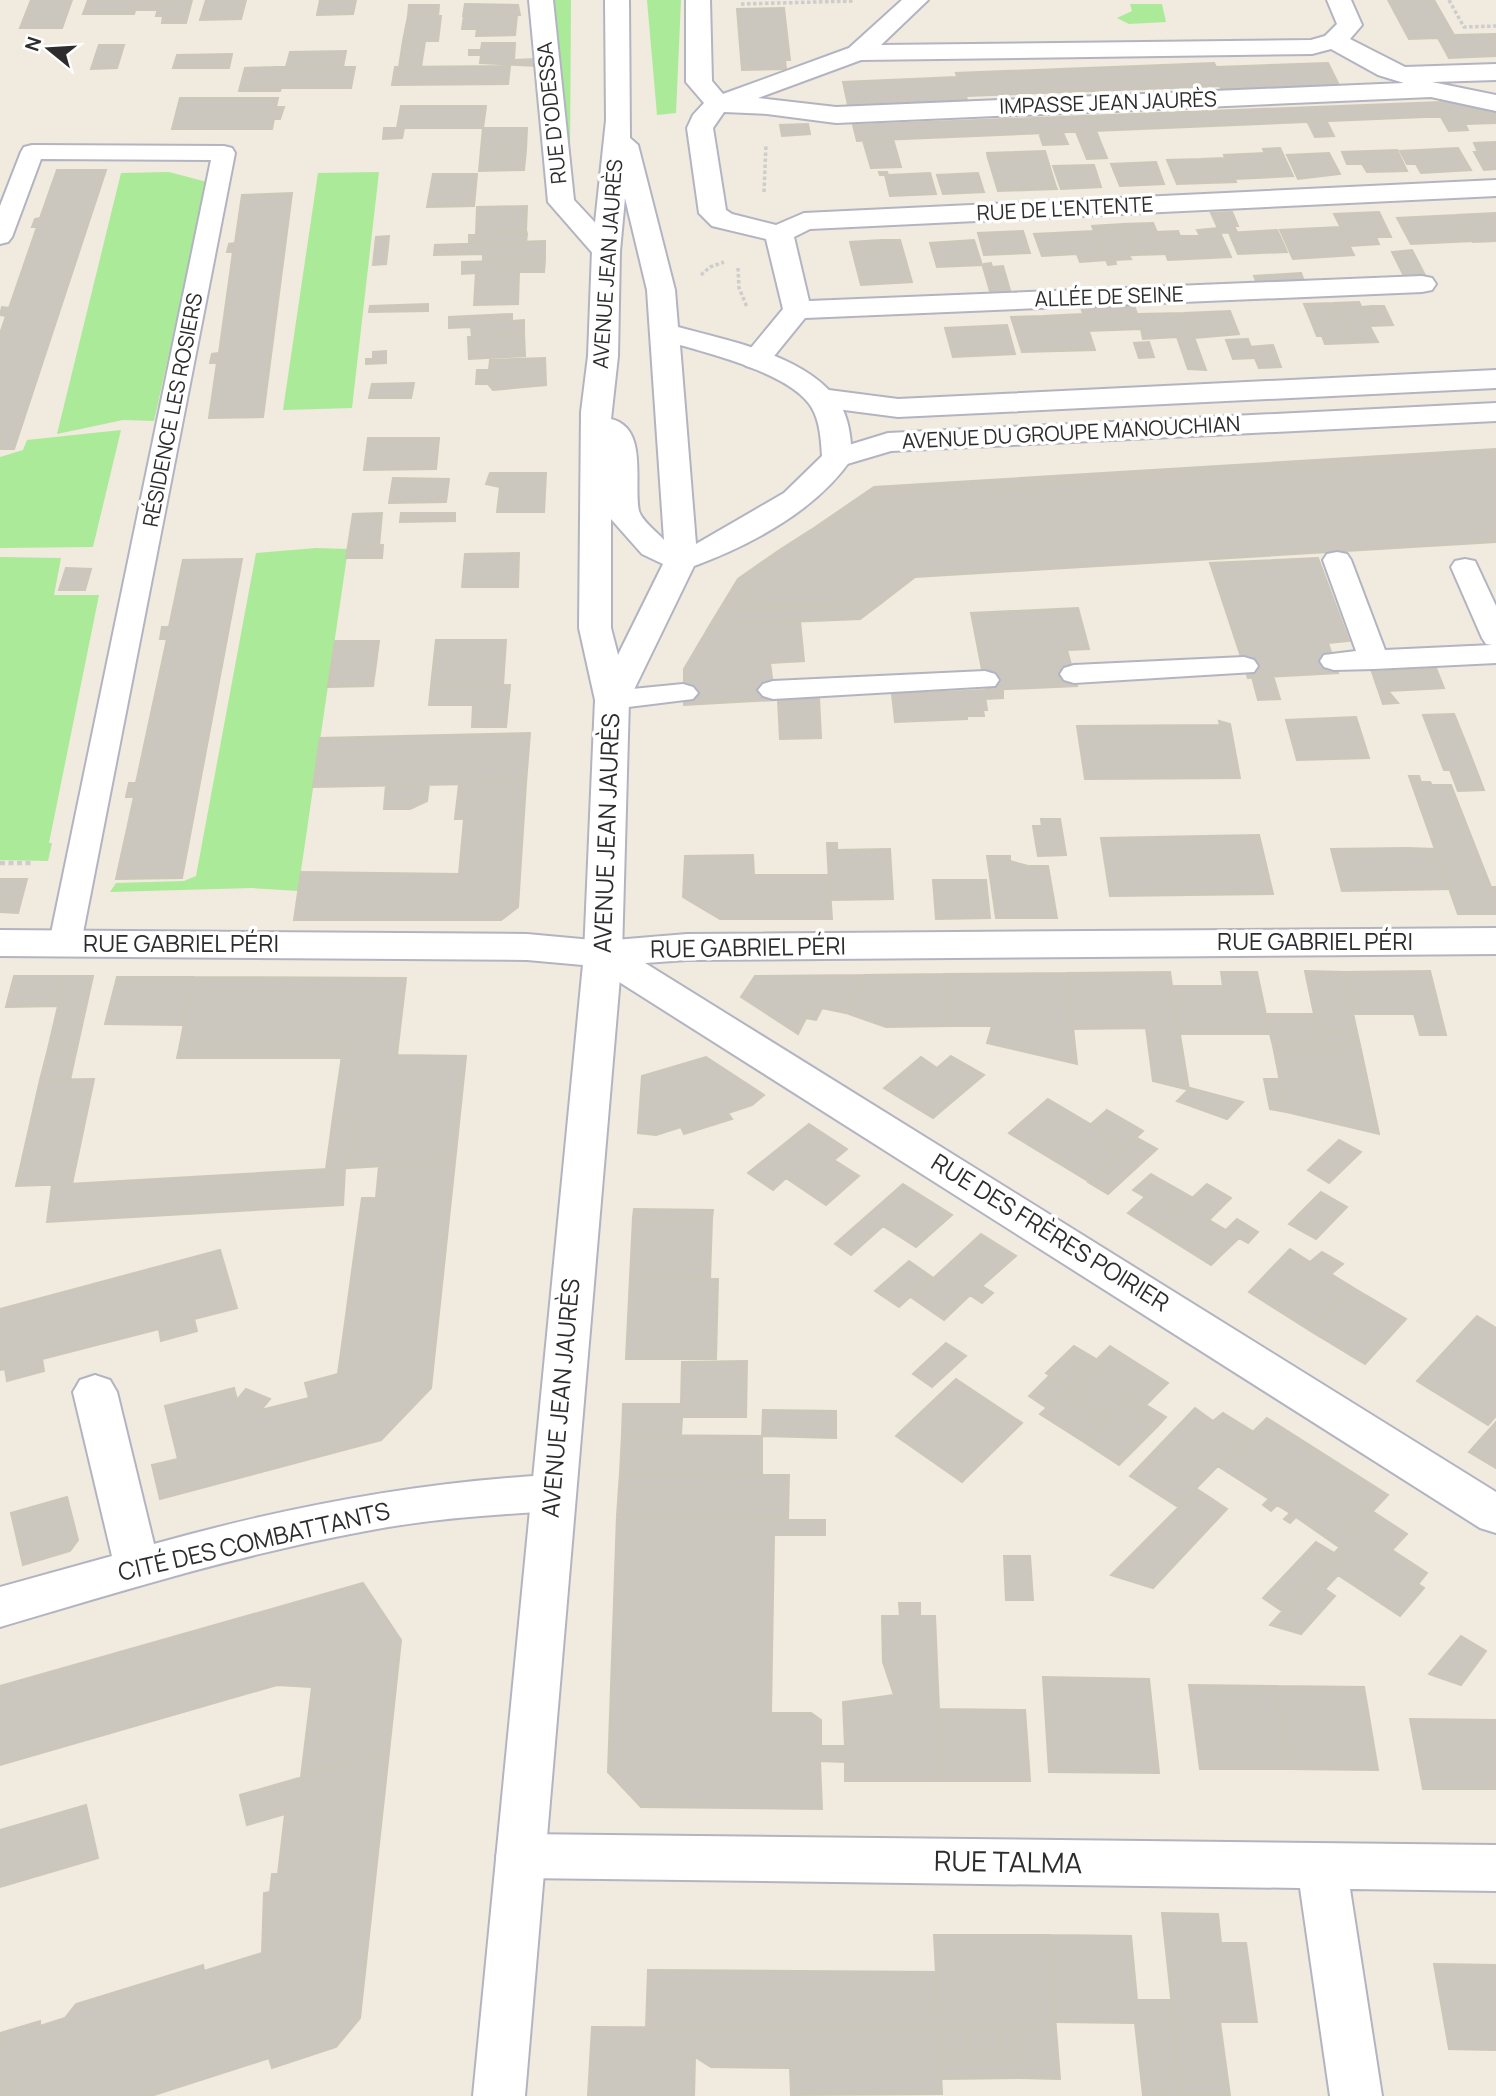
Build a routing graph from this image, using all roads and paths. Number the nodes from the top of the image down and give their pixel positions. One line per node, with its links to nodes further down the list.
1 (541, 0): 20 (street, RUE D'ODESSA)
2 (617, 0): 15 (street, AVENUE JEAN JAURÈS)
3 (916, 0): 10 (street)
4 (1339, 0): 9 (street)
5 (1449, 0): 8 (path)
6 (863, 1): 7 (path)
7 (698, 2): 13 (street)
8 (1496, 26)
9 (1334, 41): 10 (street); 11 (street)
10 (858, 53): 13 (street)
11 (1496, 72)
12 (1496, 103): 14 (street, IMPASSE JEAN JAURÈS)
13 (718, 104): 14 (street, IMPASSE JEAN JAURÈS); 17 (street)
14 (767, 106): 17 (path)
15 (619, 120): 20 (street, AVENUE JEAN JAURÈS); 23 (street, AVENUE JEAN JAURÈS)
16 (1496, 188): 18 (street, RUE DE L'ENTENTE)
17 (750, 227): 18 (street)
18 (779, 234): 22 (street)
19 (0, 237): 45 (lane, RÉSIDENCE LES ROSIERS)
20 (606, 251): 23 (street, AVENUE JEAN JAURÈS)
21 (1422, 284): 22 (street, ALLÉE DE SEINE)
22 (797, 310): 24 (street)
23 (634, 344): 24 (street, AVENUE DU GROUPE MANOUCHIAN); 27 (street, AVENUE JEAN JAURÈS); 30 (street, AVENUE JEAN JAURÈS)
24 (756, 360): 26 (street, AVENUE DU GROUPE MANOUCHIAN)
25 (1496, 379): 26 (street, AVENUE DU GROUPE MANOUCHIAN)
26 (821, 398): 29 (street)
27 (596, 412): 30 (street); 42 (street, AVENUE JEAN JAURÈS)
28 (1496, 412): 29 (street, AVENUE DU GROUPE MANOUCHIAN)
29 (837, 458): 30 (street, AVENUE DU GROUPE MANOUCHIAN)
30 (681, 560): 42 (street, AVENUE JEAN JAURÈS)
31 (1337, 560): 35 (lane)
32 (1465, 567): 33 (lane)
33 (1496, 638)
34 (1496, 654): 35 (lane)
35 (1374, 660): 36 (lane)
36 (1334, 661)
37 (1244, 666): 38 (lane)
38 (1074, 674)
39 (985, 680): 40 (lane)
40 (773, 690)
41 (683, 692): 42 (lane)
42 (612, 700): 46 (street, AVENUE JEAN JAURÈS)
43 (1496, 941): 46 (street, RUE GABRIEL PÉRI)
44 (0, 943): 45 (street, RUE GABRIEL PÉRI)
45 (65, 943): 46 (street, RUE GABRIEL PÉRI)
46 (603, 954): 48 (street, AVENUE JEAN JAURÈS); 49 (street, RUE DES FRÈRES POIRIER)
47 (95, 1392): 50 (street)
48 (552, 1493): 50 (street, CITÉ DES COMBATTANTS); 52 (street, AVENUE JEAN JAURÈS)
49 (1496, 1514)
50 (138, 1569): 51 (street, CITÉ DES COMBATTANTS)
51 (0, 1607)
52 (521, 1856): 53 (street, RUE TALMA); 55 (street, AVENUE JEAN JAURÈS)
53 (1322, 1866): 54 (street, RUE TALMA); 56 (street)
54 (1496, 1868)
55 (499, 2096)
56 (1356, 2096)

